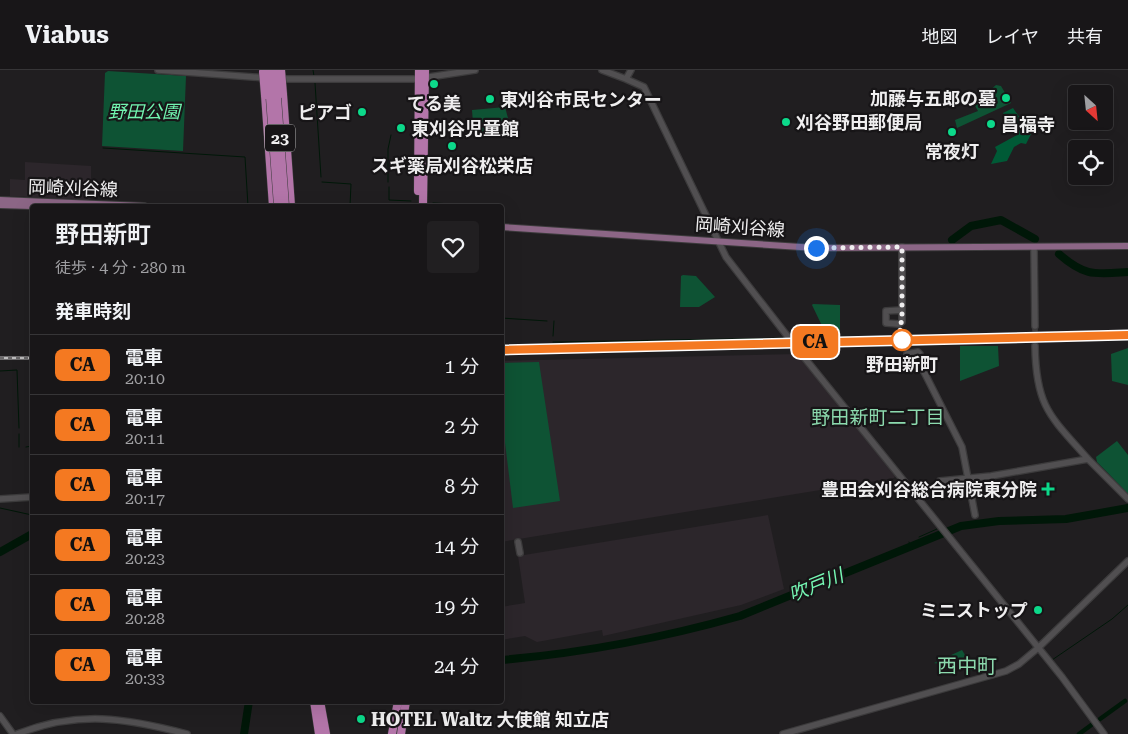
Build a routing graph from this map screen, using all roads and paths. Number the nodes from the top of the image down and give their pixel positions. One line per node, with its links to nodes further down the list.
1 (158, 70): 9 (street)
2 (263, 70): 13 (highway, bridge)
3 (268, 70): 14 (highway, 23, bridge)
4 (275, 70): 15 (highway, 23, bridge)
5 (281, 70): 16 (highway, bridge)
6 (475, 70): 9 (street)
7 (602, 70): 10 (street)
8 (631, 70): 10 (street)
9 (422, 74): 17 (highway)
10 (626, 79): 21 (street)
11 (0, 200): 12 (main road, 岡崎刈谷線)
12 (96, 204)
13 (273, 204)
14 (278, 204)
15 (285, 204)
16 (291, 204)
17 (420, 204)
18 (0, 205): 19 (main road, 岡崎刈谷線)
19 (30, 206)
20 (504, 227): 21 (main road, 岡崎刈谷線)
21 (717, 241): 23 (main road, 岡崎刈谷線); 39 (street)
22 (1128, 246): 24 (main road, 岡崎刈谷線)
23 (902, 247): 24 (main road, 岡崎刈谷線); 25 (street)
24 (1034, 248): 26 (street)
25 (902, 310)
26 (1035, 326)
27 (1035, 346): 29 (street)
28 (920, 364): 30 (street)
29 (1088, 459): 30 (street); 34 (street)
30 (970, 479): 31 (street); 35 (street)
31 (940, 481)
32 (30, 497): 33 (street)
33 (0, 499)
34 (1128, 499)
35 (975, 515)
36 (518, 542): 37 (street)
37 (520, 553)
38 (1128, 561): 39 (street)
39 (1038, 648): 54 (street); 55 (street)
40 (314, 704): 49 (highway)
41 (321, 704): 50 (highway)
42 (398, 704): 51 (highway)
43 (399, 704): 52 (highway)
44 (406, 704): 53 (highway)
45 (0, 716): 46 (street)
46 (14, 734)
47 (17, 734): 48 (street)
48 (187, 734)
49 (319, 734)
50 (326, 734)
51 (392, 734)
52 (396, 734)
53 (403, 734)
54 (783, 734)
55 (1104, 734)

